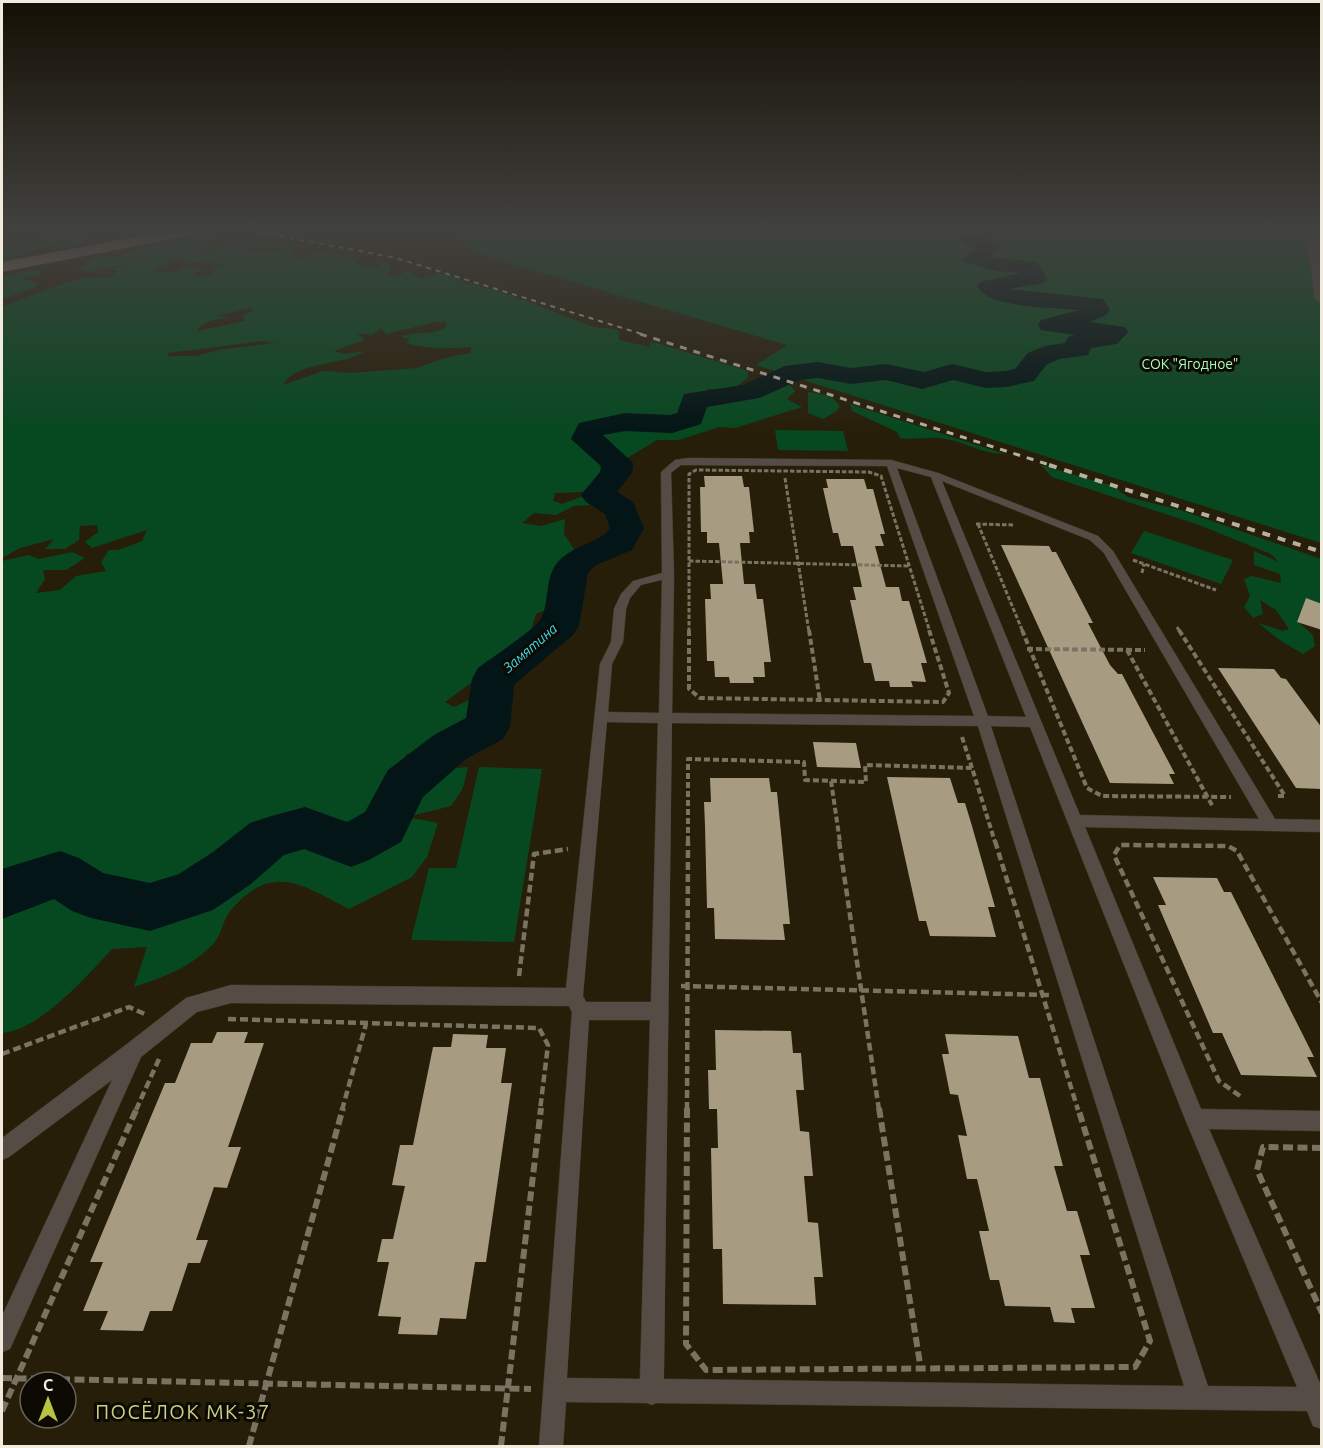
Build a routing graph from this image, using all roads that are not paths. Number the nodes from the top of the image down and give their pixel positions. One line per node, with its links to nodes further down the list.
1 (891, 463): 2 (lane); 3 (lane); 6 (lane)
2 (935, 475): 7 (lane); 9 (lane)
3 (668, 568): 4 (lane); 5 (lane)
4 (600, 717): 5 (lane); 11 (lane)
5 (666, 718): 6 (lane); 12 (lane)
6 (982, 722): 7 (lane); 20 (lane)
7 (1034, 722): 8 (lane)
8 (1076, 821): 9 (lane); 14 (lane)
9 (1271, 825): 10 (lane)
10 (1322, 826)
11 (578, 1004): 12 (lane); 13 (lane); 18 (lane)
12 (659, 1011): 19 (lane)
13 (135, 1051): 16 (lane); 17 (lane)
14 (1195, 1119): 15 (lane); 21 (lane)
15 (1322, 1121)
16 (2, 1150)
17 (2, 1341)
18 (556, 1390): 19 (lane); 22 (lane)
19 (652, 1393): 20 (lane)
20 (1199, 1396): 21 (lane)
21 (1317, 1408)
22 (551, 1446)

